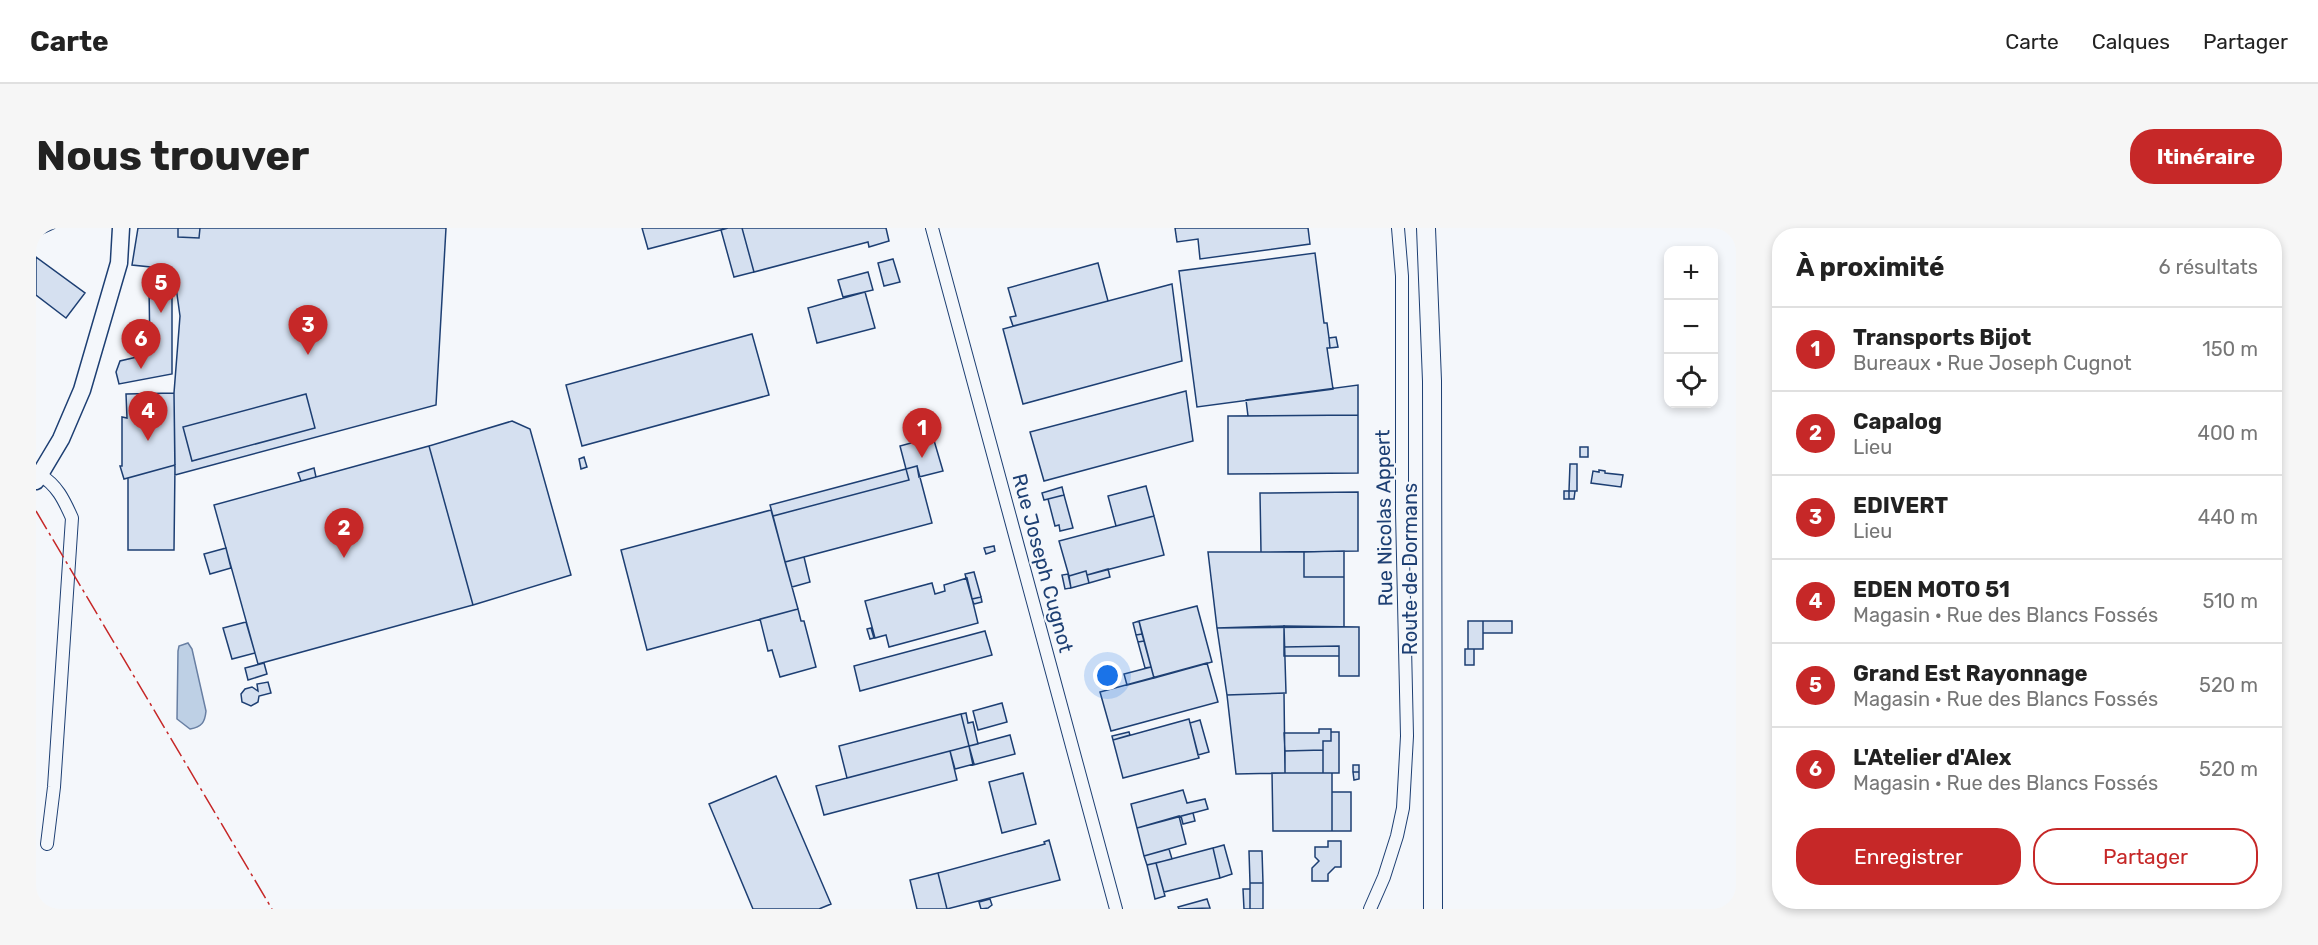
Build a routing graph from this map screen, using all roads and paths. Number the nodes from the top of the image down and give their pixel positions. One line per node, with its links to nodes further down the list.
1 (122, 228): 5 (street)
2 (932, 228): 7 (street, Rue Joseph Cugnot)
3 (1398, 228): 8 (street, Rue Nicolas Appert)
4 (1426, 228): 9 (main road, Route de Dormans)
5 (38, 478): 6 (street)
6 (47, 844)
7 (1116, 909)
8 (1370, 909)
9 (1433, 909)

